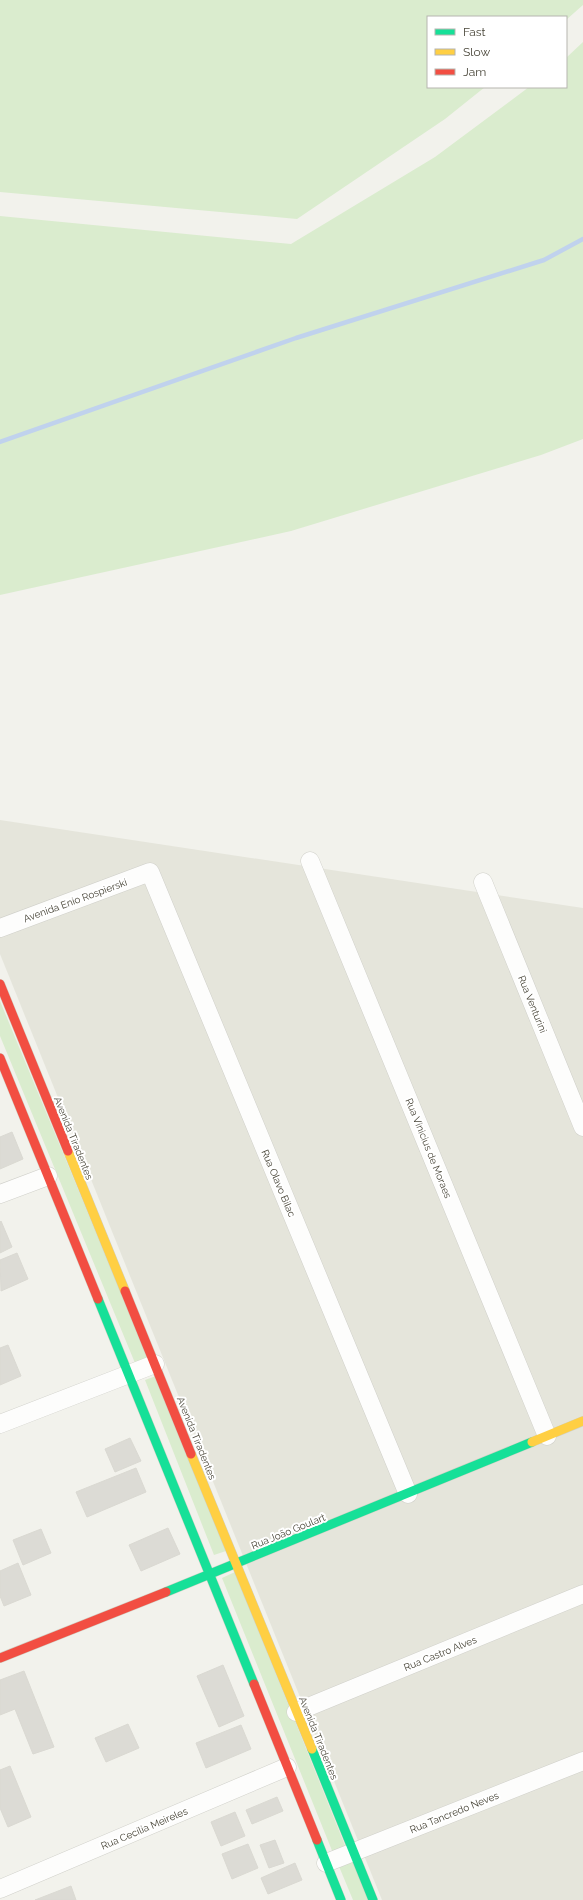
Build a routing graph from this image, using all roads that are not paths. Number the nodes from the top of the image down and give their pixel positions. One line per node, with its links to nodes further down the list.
1 (310, 861): 14 (street, Rua Vinicius de Moraes)
2 (150, 872): 4 (street, Avenida Enio Rospierski); 15 (street, Rua Olavo Bilac)
3 (483, 882): 7 (street, Rua Venturini)
4 (0, 928)
5 (0, 984): 10 (street, Avenida Tiradentes)
6 (0, 1058): 8 (street)
7 (583, 1127)
8 (48, 1176): 9 (street); 11 (street)
9 (0, 1194)
10 (155, 1364): 11 (street); 16 (street, Avenida Tiradentes)
11 (128, 1374): 13 (street); 17 (street)
12 (583, 1421): 14 (street, Rua João Goulart)
13 (0, 1424)
14 (547, 1436): 15 (street, Rua João Goulart)
15 (408, 1494): 16 (street, Rua João Goulart)
16 (236, 1564): 17 (street, Rua João Goulart); 20 (street, Avenida Tiradentes)
17 (209, 1574): 19 (street, Rua João Goulart); 22 (street)
18 (583, 1594): 20 (street, Rua Castro Alves)
19 (0, 1658)
20 (296, 1712): 23 (street, Avenida Tiradentes)
21 (583, 1761): 23 (street, Rua Tancredo Neves)
22 (287, 1767): 24 (street); 25 (street, Rua Cecília Meireles)
23 (353, 1852): 24 (street, Rua Tancredo Neves); 27 (street, Avenida Tiradentes)
24 (326, 1863): 26 (street)
25 (0, 1889)
26 (341, 1900)
27 (373, 1900)

